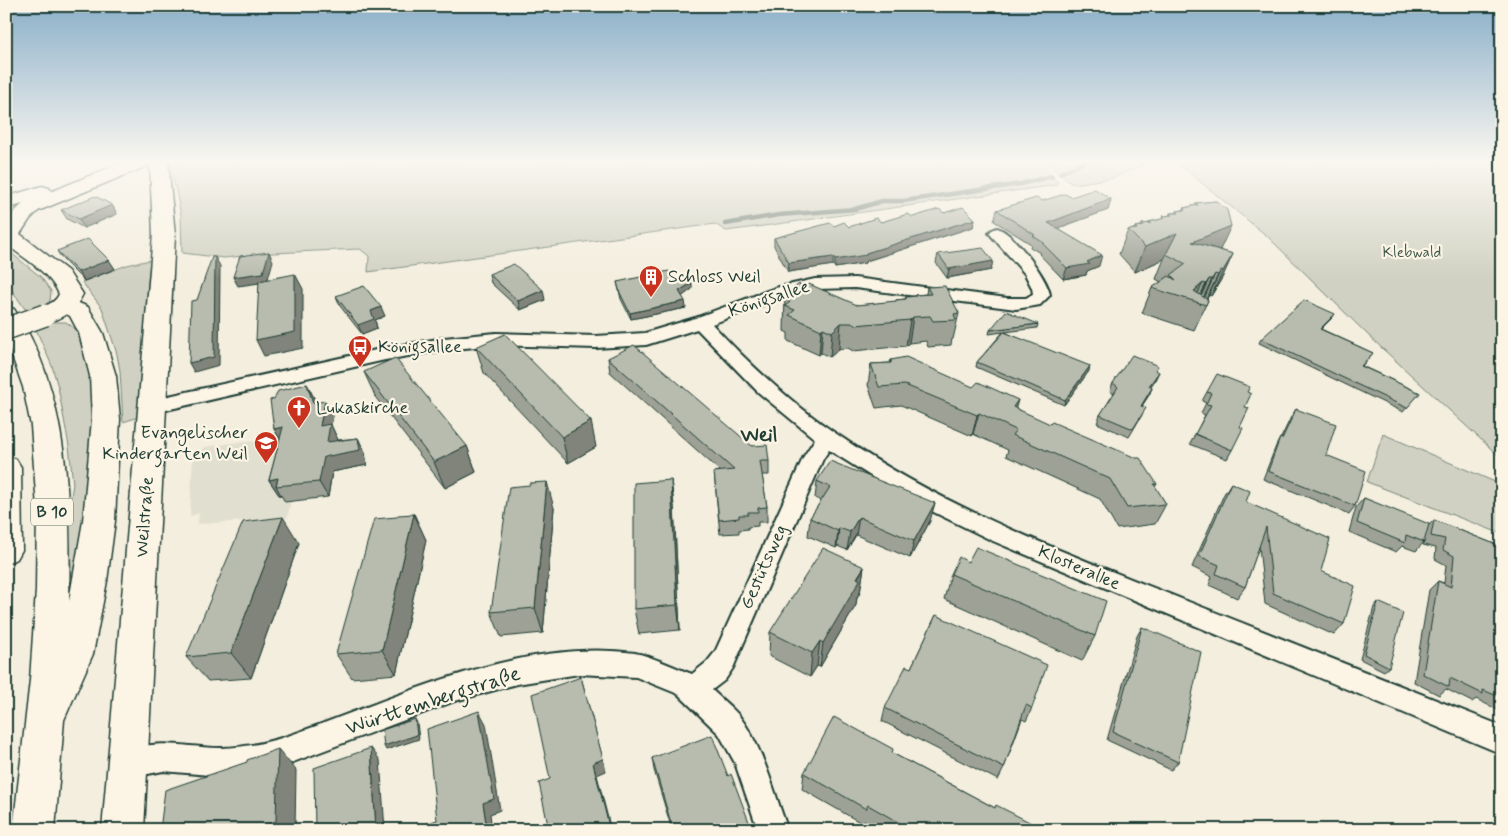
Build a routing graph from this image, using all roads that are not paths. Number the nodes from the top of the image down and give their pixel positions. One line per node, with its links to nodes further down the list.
1 (26, 201): 5 (main road)
2 (45, 201): 7 (main road)
3 (157, 201): 4 (main road)
4 (161, 204): 12 (main road, Weilstraße)
5 (6, 212)
6 (997, 233): 10 (street, Königsallee)
7 (8, 234): 8 (main road)
8 (55, 310): 11 (main road, bridge); 17 (main road)
9 (6, 314): 17 (main road, B 10)
10 (701, 322): 12 (street, Königsallee); 13 (street, Klosterallee)
11 (6, 329)
12 (153, 406): 19 (main road, Weilstraße)
13 (827, 438): 16 (street, Gestütsweg); 18 (street, Klosterallee)
14 (6, 467): 15 (main road, B 10)
15 (6, 550)
16 (692, 690): 19 (street, Württembergstraße); 22 (street, Württembergstraße)
17 (47, 718): 20 (main road, B 10)
18 (1502, 740)
19 (128, 764): 21 (main road, Weilstraße)
20 (34, 830)
21 (123, 830)
22 (773, 830)

